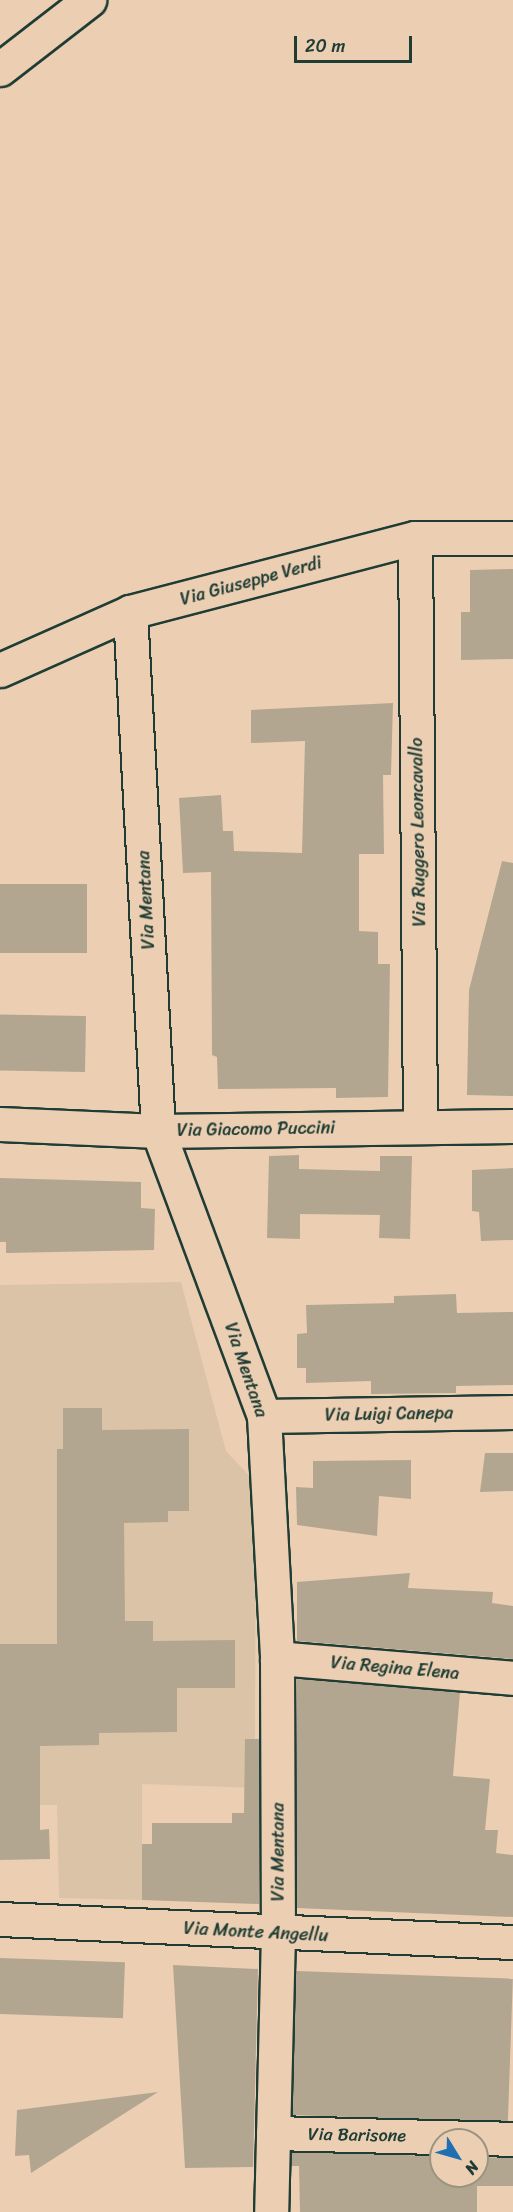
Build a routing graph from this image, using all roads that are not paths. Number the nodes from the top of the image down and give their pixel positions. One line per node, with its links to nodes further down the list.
1 (89, 0): 2 (street)
2 (0, 69)
3 (415, 538): 4 (street, Via Giuseppe Verdi); 5 (street, Via Giuseppe Verdi); 9 (street, Via Ruggero Leoncavallo)
4 (513, 538)
5 (130, 612): 6 (street, Via Giuseppe Verdi); 10 (street, Via Mentana)
6 (0, 670)
7 (0, 1124): 10 (street, Via Giacomo Puccini)
8 (513, 1126): 9 (street, Via Giacomo Puccini)
9 (420, 1127): 10 (street, Via Giacomo Puccini)
10 (158, 1131): 12 (street, Via Mentana)
11 (513, 1412): 12 (street, Via Luigi Canepa)
12 (264, 1416): 13 (street, Via Mentana)
13 (277, 1658): 14 (street, Via Regina Elena); 16 (street, Via Mentana)
14 (513, 1678)
15 (0, 1919): 16 (street, Via Monte Angellu)
16 (278, 1933): 17 (street, Via Monte Angellu); 18 (street, Via Mentana)
17 (513, 1942)
18 (273, 2133): 19 (street, Via Barisone); 20 (street, Via Mentana)
19 (513, 2139)
20 (271, 2212)

